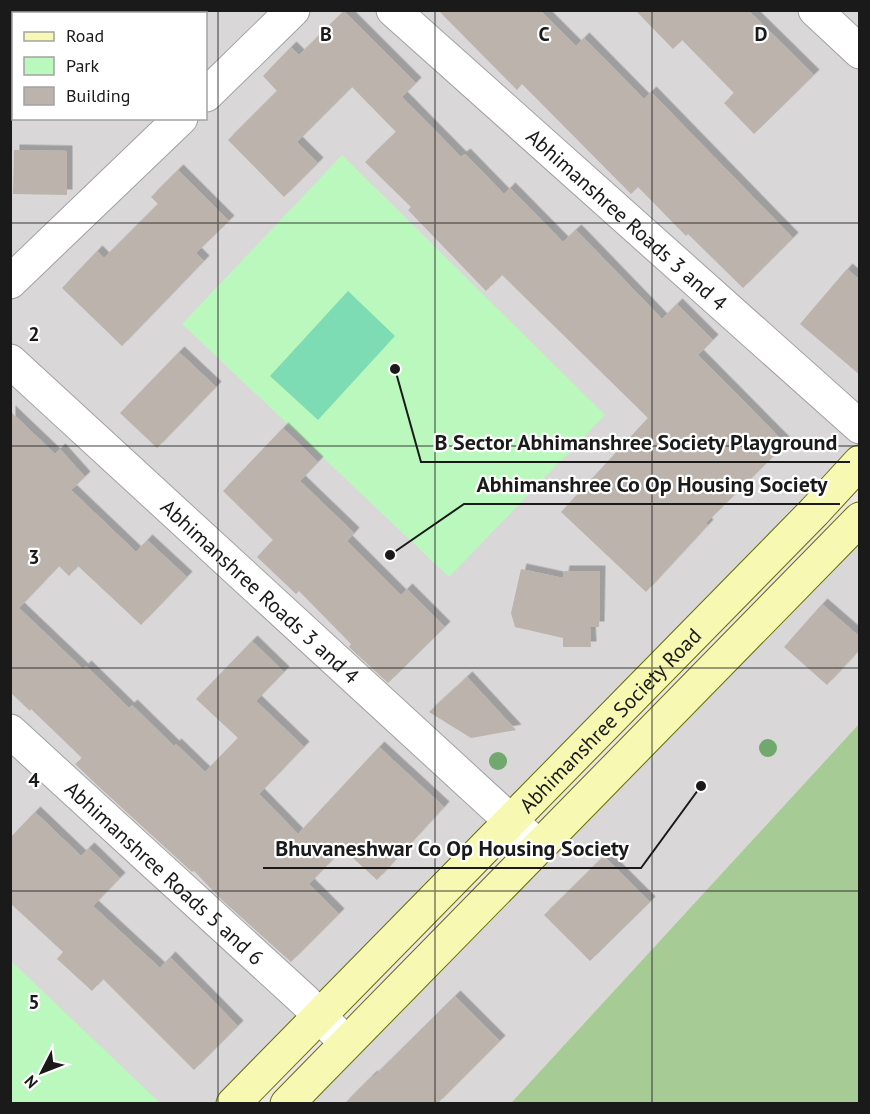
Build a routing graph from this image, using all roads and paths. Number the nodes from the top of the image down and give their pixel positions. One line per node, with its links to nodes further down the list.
1 (294, 10): 5 (street)
2 (393, 10): 9 (street, Abhimanshree Roads 3 and 4)
3 (815, 10): 4 (street)
4 (860, 52)
5 (207, 94)
6 (179, 120): 7 (street)
7 (10, 282)
8 (10, 361): 13 (street, Abhimanshree Roads 3 and 4)
9 (860, 427)
10 (860, 462): 13 (street, Abhimanshree Society Road)
11 (860, 519): 14 (street, Abhimanshree Society Road)
12 (10, 731): 15 (street, Abhimanshree Roads 5 and 6)
13 (511, 821): 14 (street, Abhimanshree Roads 3 and 4); 15 (street, Abhimanshree Society Road)
14 (539, 847): 16 (street, Abhimanshree Society Road)
15 (319, 1016): 16 (street, Abhimanshree Roads 5 and 6); 17 (street, Abhimanshree Society Road)
16 (346, 1043): 18 (street, Abhimanshree Society Road)
17 (233, 1104)
18 (287, 1104)

